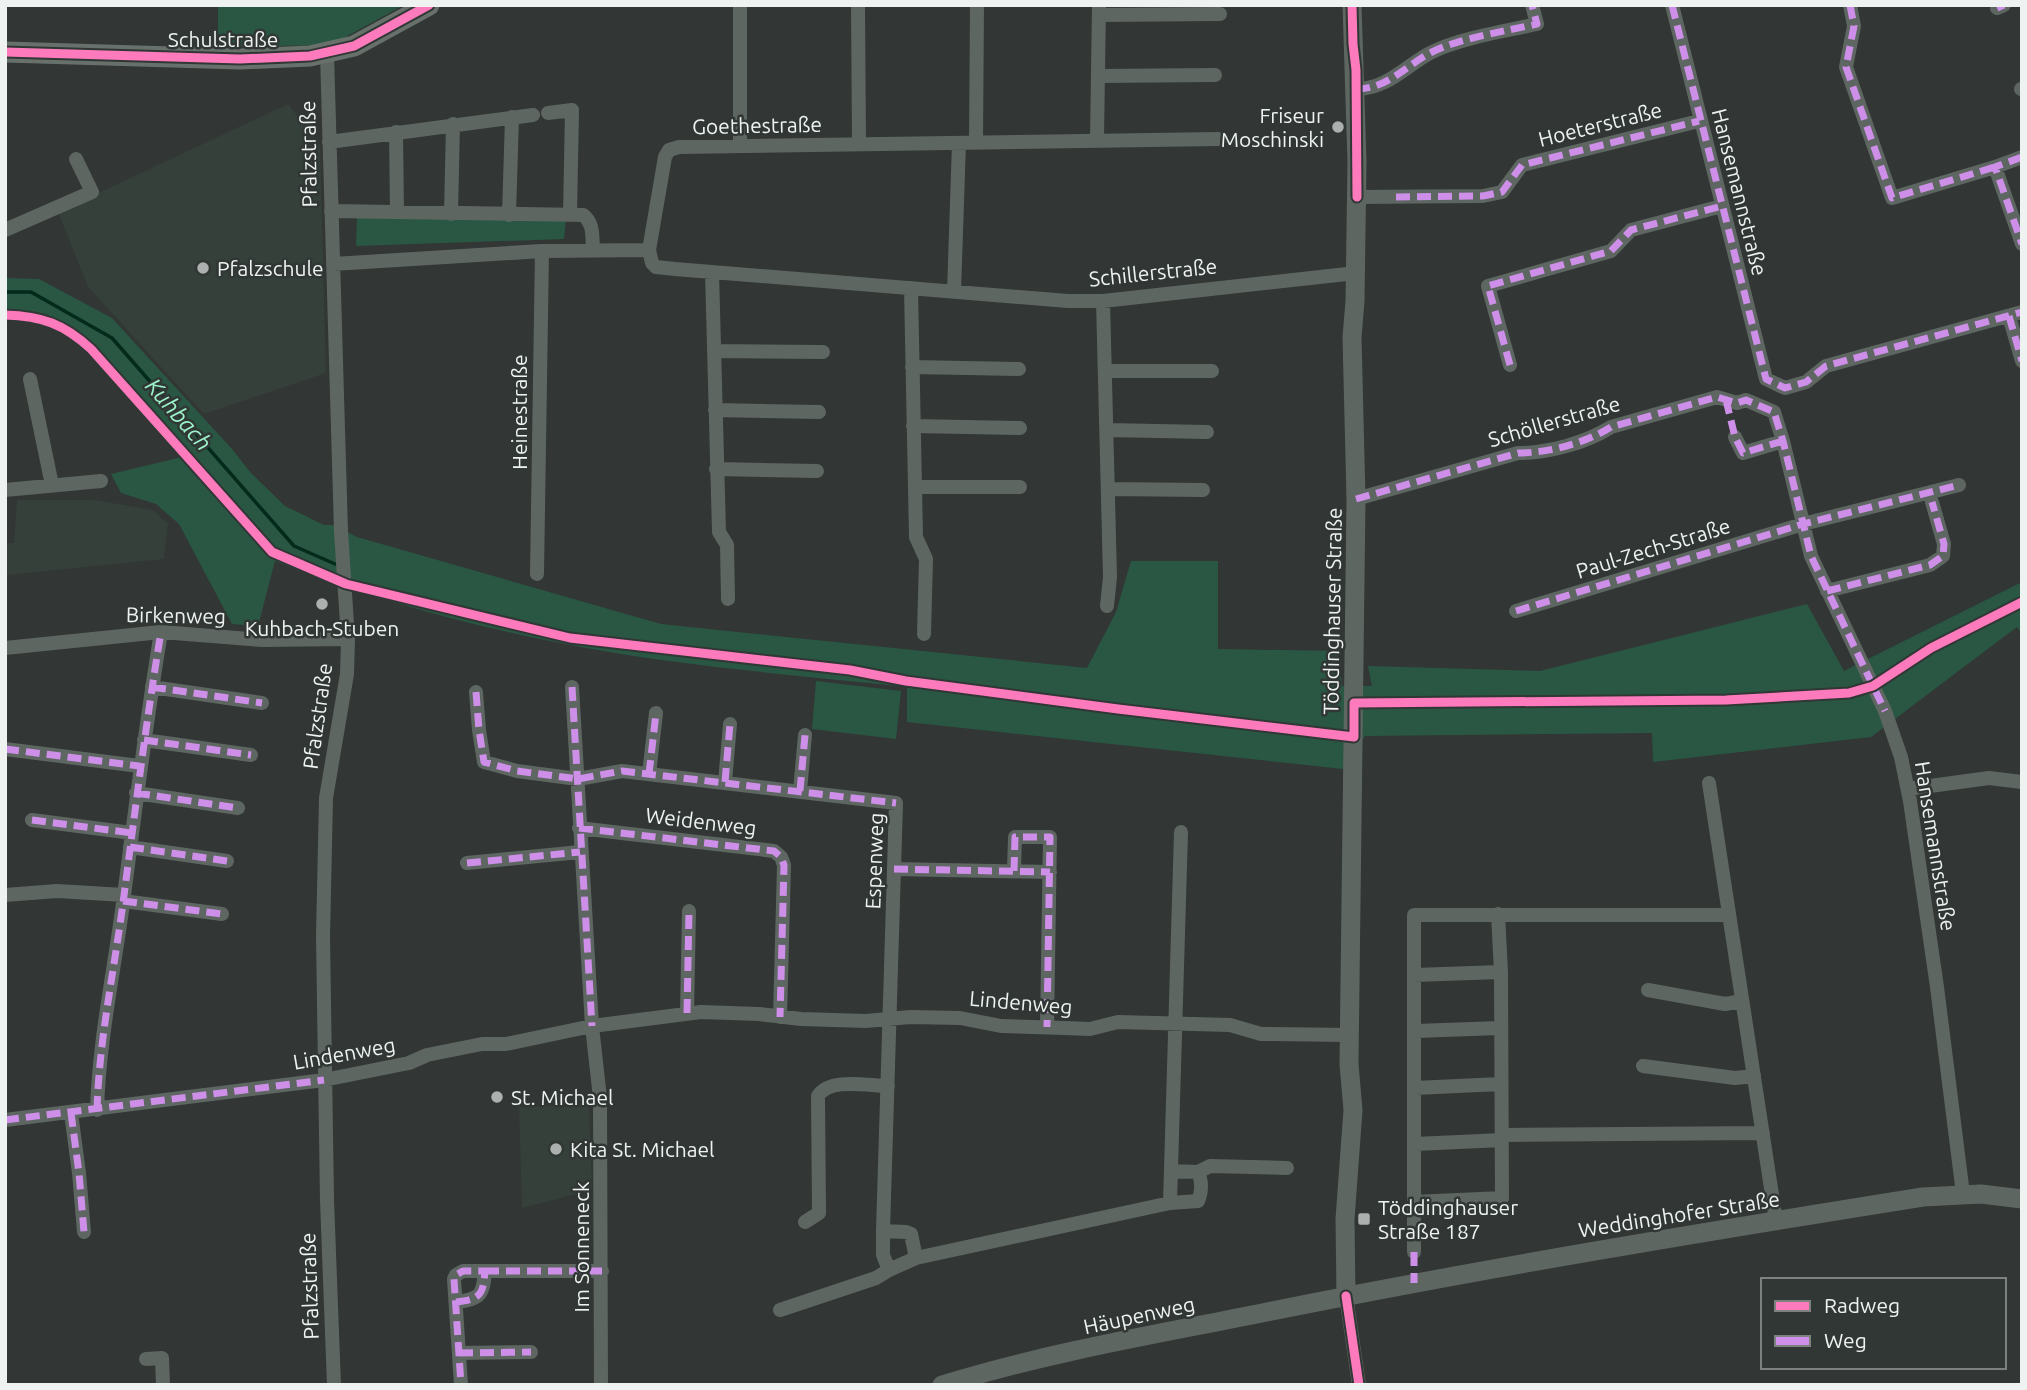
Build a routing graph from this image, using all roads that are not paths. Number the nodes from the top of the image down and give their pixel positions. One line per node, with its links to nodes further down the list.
1 (429, 5): 12 (main road, Schulstraße)
2 (740, 5): 28 (street)
3 (858, 5): 27 (street)
4 (977, 5): 25 (street)
5 (1353, 5): 15 (street, Töddinghauser Straße)
6 (1532, 5): 15 (street)
7 (1672, 5): 19 (street, Hansemannstraße)
8 (1846, 8): 31 (street)
9 (1099, 10): 10 (street); 14 (street)
10 (1220, 13)
11 (5, 52): 12 (main road, Schulstraße)
12 (327, 54): 24 (street, Pfalzstraße)
13 (1215, 75): 14 (street)
14 (1098, 76): 22 (street)
15 (1356, 89): 32 (street, Töddinghauser Straße)
16 (548, 113): 38 (street)
17 (533, 114): 18 (street)
18 (512, 117): 20 (street); 37 (street)
19 (1699, 121): 32 (street, Hoeterstraße); 33 (street, Hansemannstraße)
20 (453, 124): 21 (street); 36 (street)
21 (396, 132): 24 (street); 35 (street)
22 (1097, 139): 23 (street, Goethestraße); 25 (street, Goethestraße)
23 (1218, 139)
24 (329, 142): 34 (street, Pfalzstraße)
25 (976, 142): 26 (street, Goethestraße)
26 (959, 143): 27 (street, Goethestraße); 48 (street)
27 (859, 144): 28 (street, Goethestraße)
28 (740, 146): 42 (street, Goethestraße)
29 (2022, 158): 31 (street)
30 (76, 159): 39 (street)
31 (1995, 167): 40 (street)
32 (1357, 197): 46 (street, Töddinghauser Straße)
33 (1722, 206): 50 (street, Hansemannstraße); 54 (street)
34 (331, 211): 35 (street); 44 (street, Pfalzstraße)
35 (397, 212): 36 (street)
36 (451, 214): 37 (street)
37 (509, 215): 38 (street)
38 (570, 215): 41 (street)
39 (5, 230)
40 (2022, 244)
41 (593, 249): 42 (street); 43 (street)
42 (649, 250): 45 (street, Schillerstraße)
43 (542, 251): 44 (street); 82 (street, Heinestraße)
44 (333, 264): 89 (street, Pfalzstraße)
45 (712, 272): 47 (street, Schillerstraße); 51 (street)
46 (1356, 273): 49 (street, Schillerstraße); 79 (street, Töddinghauser Straße)
47 (911, 288): 48 (street, Schillerstraße); 55 (street)
48 (954, 292): 49 (street, Schillerstraße)
49 (1103, 301): 57 (street)
50 (2016, 314): 53 (street)
51 (714, 351): 52 (street); 61 (street)
52 (823, 352)
53 (2022, 361)
54 (1510, 365)
55 (912, 368): 56 (street); 63 (street)
56 (1019, 369)
57 (1106, 371): 58 (street); 65 (street)
58 (1212, 371)
59 (30, 379): 72 (street)
60 (1763, 407): 68 (street, Hansemannstraße); 79 (street, Schöllerstraße)
61 (715, 410): 62 (street); 69 (street)
62 (819, 412)
63 (914, 426): 64 (street); 74 (street)
64 (1020, 428)
65 (1107, 430): 66 (street); 76 (street)
66 (1207, 432)
67 (1735, 437): 68 (street)
68 (1783, 441): 81 (street, Hansemannstraße)
69 (716, 469): 70 (street); 84 (street)
70 (817, 471)
71 (101, 481): 72 (street)
72 (52, 485): 77 (street)
73 (1959, 485): 81 (street)
74 (915, 487): 75 (street); 88 (street)
75 (1020, 487)
76 (1108, 489): 78 (street); 85 (street)
77 (5, 490)
78 (1203, 490)
79 (1356, 499): 139 (street, Töddinghauser Straße)
80 (1932, 502): 83 (street)
81 (1803, 524): 83 (street, Hansemannstraße); 86 (street, Paul-Zech-Straße)
82 (537, 574)
83 (1827, 591): 107 (street, Hansemannstraße)
84 (728, 599)
85 (1107, 606)
86 (1516, 611)
87 (161, 632): 89 (street, Birkenweg); 90 (street, Birkenweg); 91 (street)
88 (924, 634)
89 (348, 639): 142 (street, Pfalzstraße)
90 (5, 648)
91 (152, 687): 94 (street); 98 (street)
92 (572, 687): 103 (street)
93 (476, 692): 103 (street, Espenweg)
94 (262, 703)
95 (656, 713): 102 (street)
96 (730, 724): 104 (street)
97 (805, 735): 108 (street)
98 (144, 740): 100 (street); 101 (street)
99 (5, 749): 101 (street)
100 (251, 754)
101 (139, 766): 109 (street)
102 (649, 774): 103 (street, Espenweg); 104 (street, Espenweg)
103 (578, 779): 112 (street)
104 (725, 782): 108 (street, Espenweg)
105 (2022, 782): 107 (street)
106 (1709, 783): 126 (street)
107 (1908, 789): 155 (street, Hansemannstraße)
108 (800, 791): 118 (street, Espenweg)
109 (136, 793): 110 (street); 114 (street)
110 (239, 808)
111 (32, 820): 114 (street)
112 (579, 828): 115 (street); 132 (street, Weidenweg)
113 (1181, 832): 134 (street)
114 (131, 840): 116 (street); 122 (street)
115 (580, 852): 117 (street); 135 (street)
116 (227, 861)
117 (467, 863)
118 (894, 869): 119 (street); 133 (street, Espenweg)
119 (1014, 871): 120 (street); 120 (street)
120 (1050, 872): 136 (street)
121 (5, 894): 122 (street)
122 (124, 898): 124 (street); 146 (street)
123 (689, 911): 131 (street)
124 (222, 914)
125 (1498, 914): 126 (street); 127 (street); 128 (street)
126 (1729, 915): 130 (street)
127 (1501, 972): 128 (street); 137 (street)
128 (1414, 975): 138 (street)
129 (1648, 990): 130 (street)
130 (1742, 1001): 141 (street)
131 (687, 1013): 132 (street, Lindenweg); 135 (street, Lindenweg)
132 (780, 1017): 133 (street, Lindenweg)
133 (891, 1018): 136 (street, Lindenweg); 144 (street, Espenweg)
134 (1176, 1023): 136 (street, Lindenweg); 139 (street, Lindenweg); 153 (street)
135 (592, 1026): 142 (street, Lindenweg); 167 (street, Im Sonneneck)
136 (1047, 1027)
137 (1500, 1028): 138 (street); 143 (street)
138 (1415, 1031): 145 (street)
139 (1350, 1035): 168 (street, Töddinghauser Straße)
140 (1643, 1066): 141 (street)
141 (1754, 1076): 149 (street)
142 (324, 1080): 146 (street, Lindenweg); 175 (street, Pfalzstraße)
143 (1501, 1084): 145 (street); 150 (street)
144 (888, 1086): 160 (street); 161 (street, Espenweg)
145 (1414, 1088): 151 (street)
146 (97, 1110): 147 (street, Lindenweg)
147 (71, 1113): 148 (street, Lindenweg); 162 (street)
148 (5, 1120)
149 (1763, 1133): 150 (street); 159 (street)
150 (1502, 1138): 151 (street); 157 (street)
151 (1415, 1144): 157 (street)
152 (1287, 1168): 154 (street)
153 (1171, 1171): 154 (street); 158 (street)
154 (1198, 1172): 158 (street)
155 (1964, 1194): 156 (street, Weddinghofer Straße); 159 (street, Weddinghofer Straße)
156 (2022, 1199)
157 (1414, 1202): 163 (street)
158 (1170, 1203): 164 (street)
159 (1776, 1221): 168 (street, Weddinghofer Straße)
160 (805, 1222)
161 (883, 1231): 164 (street); 165 (street, Espenweg)
162 (84, 1232)
163 (1414, 1252)
164 (916, 1258): 165 (street)
165 (889, 1270): 170 (street)
166 (485, 1271): 167 (street); 169 (street); 169 (street)
167 (601, 1271): 177 (street, Im Sonneneck)
168 (1346, 1296): 178 (street, Häupenweg); 179 (street, Töddinghauser Straße)
169 (456, 1302): 172 (street)
170 (780, 1310)
171 (531, 1352): 172 (street)
172 (459, 1353): 176 (street)
173 (146, 1359): 174 (street)
174 (163, 1385)
175 (334, 1385)
176 (461, 1385)
177 (601, 1385)
178 (942, 1385)
179 (1359, 1385)

